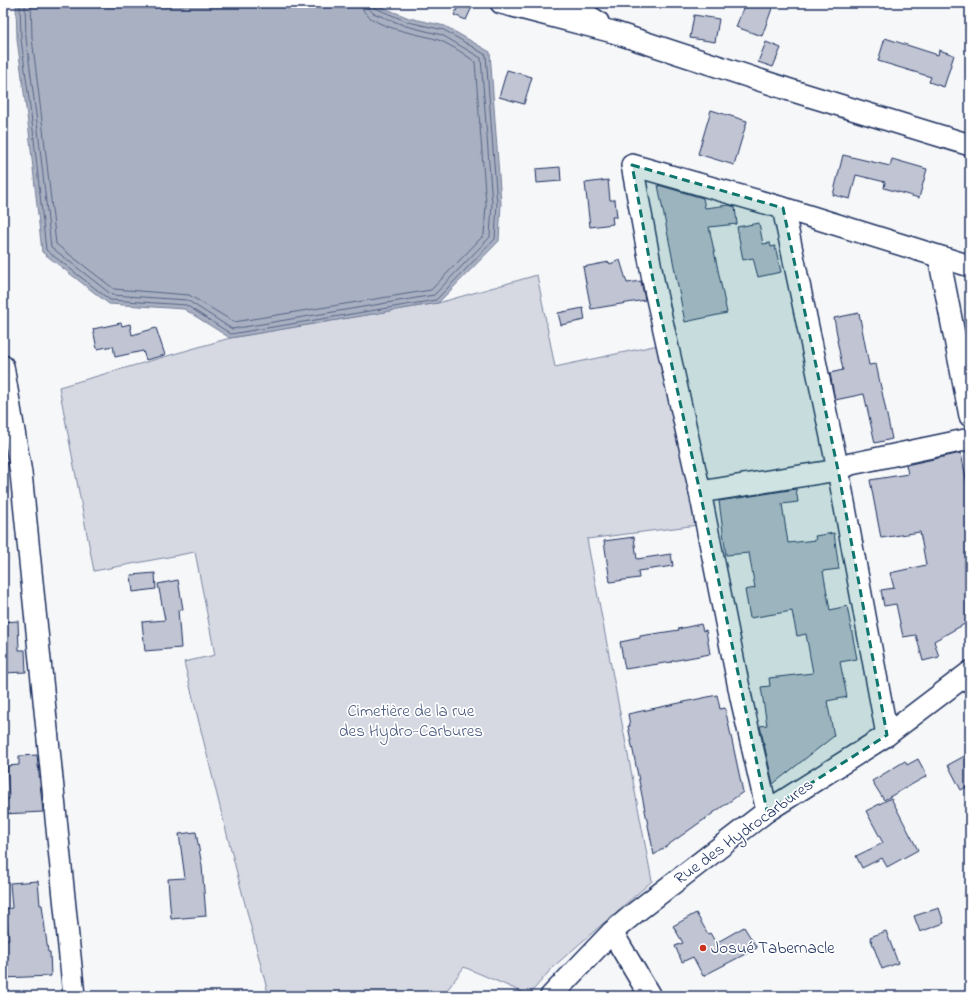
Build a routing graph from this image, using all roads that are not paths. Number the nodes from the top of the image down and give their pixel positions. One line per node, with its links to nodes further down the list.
1 (501, 3): 3 (street)
2 (568, 3): 3 (street)
3 (613, 32): 4 (street)
4 (970, 145)
5 (783, 208): 6 (street); 11 (street); 12 (street)
6 (939, 257): 7 (street); 9 (street)
7 (970, 266)
8 (3, 366): 17 (street)
9 (970, 416)
10 (970, 439): 11 (street)
11 (838, 470): 12 (street); 14 (street)
12 (700, 492): 15 (street)
13 (970, 672): 14 (street, Rue des Hydrocarbures)
14 (887, 734): 15 (street, Rue des Hydrocarbures)
15 (767, 811): 16 (street, Rue des Hydrocarbures)
16 (612, 932): 18 (street, Rue des Hydrocarbures); 19 (street)
17 (74, 996)
18 (551, 996)
19 (650, 996)

